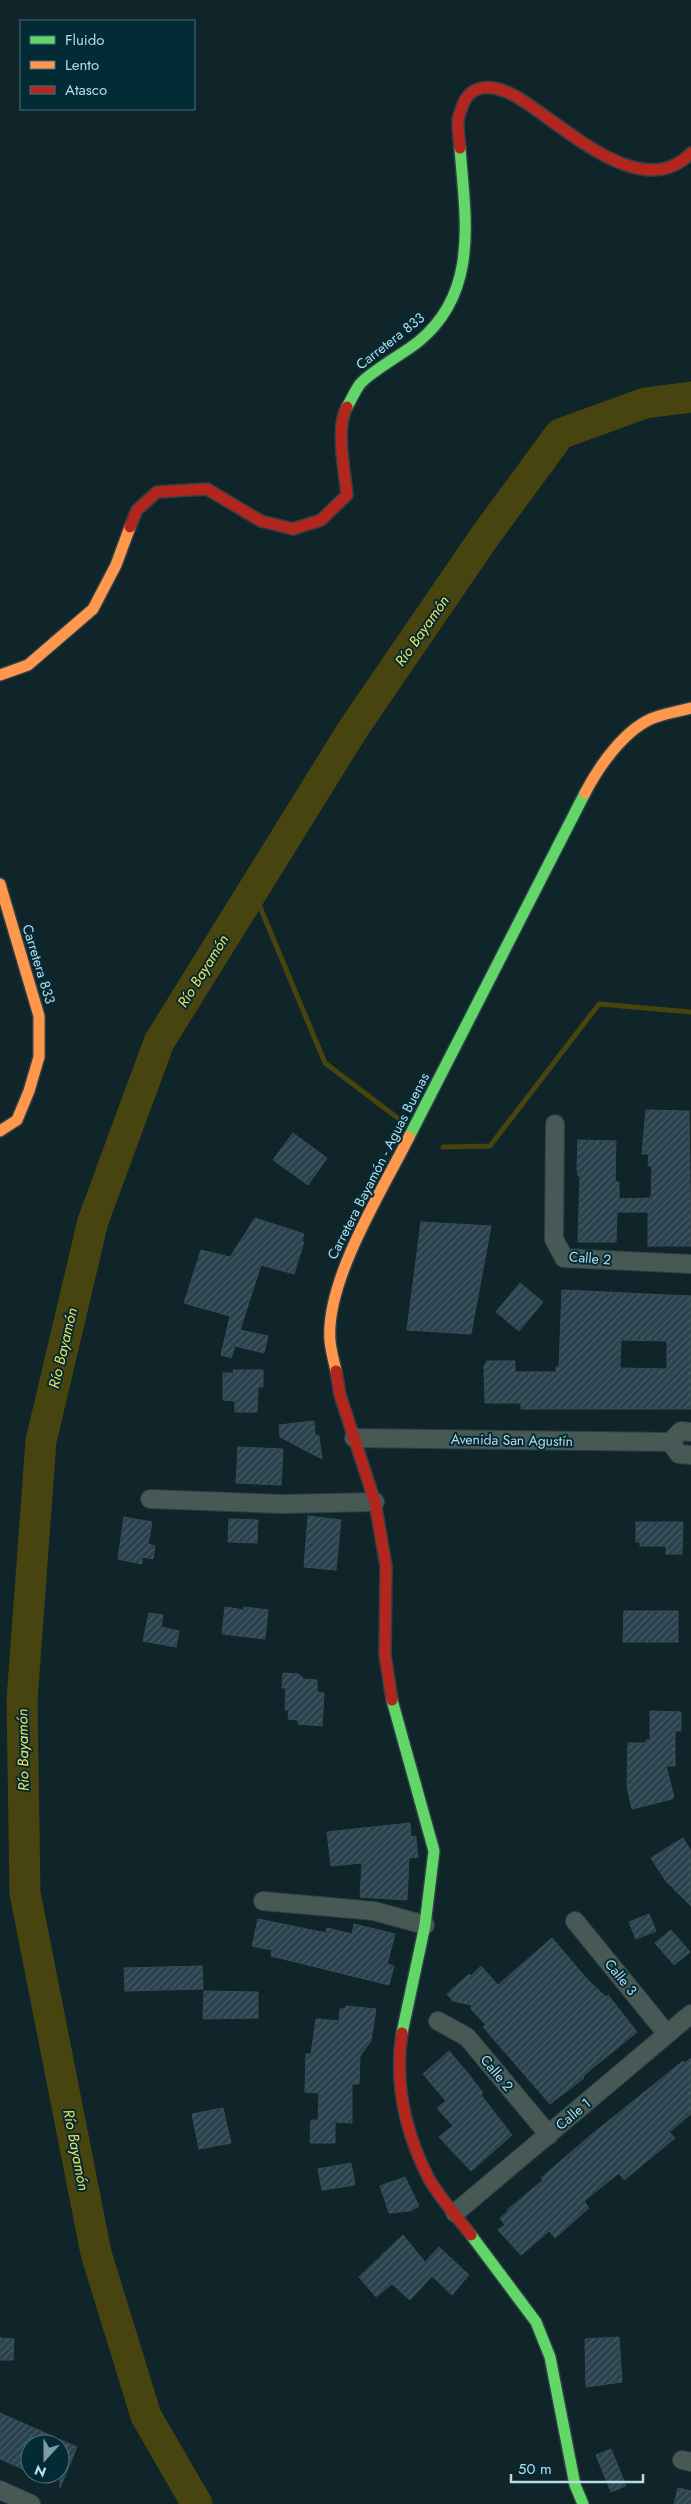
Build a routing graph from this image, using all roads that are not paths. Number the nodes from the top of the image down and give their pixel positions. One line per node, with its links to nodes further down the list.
1 (691, 153): 2 (street, Carretera 833)
2 (0, 675)
3 (691, 708): 9 (street, Carretera Bayamón - Aguas Buenas)
4 (0, 884): 6 (street, Carretera 833)
5 (555, 1124): 7 (street, Calle 2)
6 (0, 1131)
7 (691, 1264)
8 (691, 1432): 10 (street, Avenida San Agustín)
9 (354, 1438): 10 (street, Avenida San Agustín); 13 (street, Carretera Bayamón - Aguas Buenas)
10 (670, 1442): 11 (street)
11 (691, 1455)
12 (150, 1499): 13 (street)
13 (375, 1502): 16 (street, Carretera Bayamón - Aguas Buenas)
14 (263, 1901): 16 (street)
15 (575, 1920): 19 (street, Calle 3)
16 (425, 1925): 21 (street, Carretera Bayamón - Aguas Buenas)
17 (691, 2014): 19 (street, Calle 1)
18 (438, 2021): 20 (street, Calle 2)
19 (667, 2034): 20 (street, Calle 1)
20 (549, 2135): 21 (street, Calle 1)
21 (455, 2213): 24 (street, Carretera Bayamón - Aguas Buenas)
22 (0, 2490): 23 (street)
23 (31, 2504)
24 (583, 2504)

